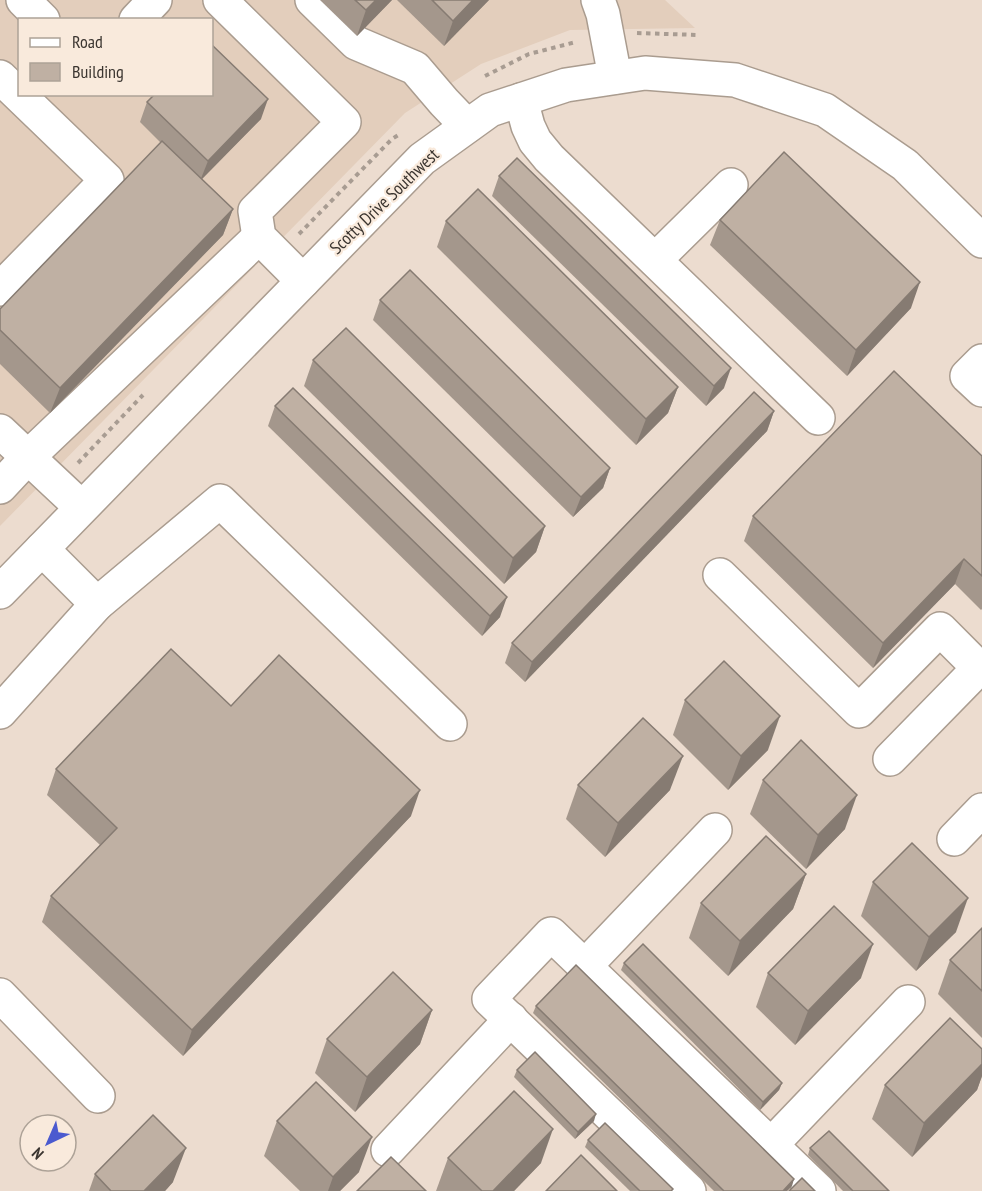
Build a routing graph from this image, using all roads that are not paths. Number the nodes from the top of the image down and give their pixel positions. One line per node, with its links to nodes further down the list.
1 (23, 0): 7 (street)
2 (155, 0): 8 (street)
3 (220, 0): 17 (street)
4 (312, 0): 9 (street)
5 (347, 0): 9 (street)
6 (598, 0): 11 (street)
7 (41, 18)
8 (138, 18)
9 (416, 68): 15 (street)
10 (0, 77): 12 (street)
11 (615, 78): 14 (street, Scotty Drive Southwest); 18 (street, Scotty Drive Southwest)
12 (18, 94)
13 (20, 96): 21 (street)
14 (521, 100): 15 (street, Scotty Drive Southwest); 19 (street)
15 (467, 126): 20 (street, Scotty Drive Southwest)
16 (731, 185): 19 (street)
17 (259, 237): 20 (street); 26 (street)
18 (982, 241)
19 (655, 260): 24 (street)
20 (303, 281): 28 (street, Scotty Drive Southwest)
21 (0, 289)
22 (982, 361): 23 (street)
23 (982, 390)
24 (818, 418)
25 (0, 430): 26 (street)
26 (28, 457): 27 (street); 28 (street)
27 (0, 487)
28 (81, 507): 29 (street, Scotty Drive Southwest)
29 (42, 549): 31 (street, Scotty Drive Southwest); 32 (street)
30 (720, 575): 33 (street)
31 (0, 592)
32 (98, 604): 34 (street); 35 (street)
33 (981, 668): 36 (street)
34 (0, 712)
35 (450, 724)
36 (890, 759)
37 (982, 810): 39 (street)
38 (715, 830): 40 (street)
39 (954, 839)
40 (585, 966): 43 (street); 45 (street)
41 (0, 995): 44 (street)
42 (908, 1002): 45 (street)
43 (511, 1019): 46 (street); 47 (street)
44 (98, 1096)
45 (771, 1145): 48 (street)
46 (388, 1150)
47 (689, 1191)
48 (819, 1191)

